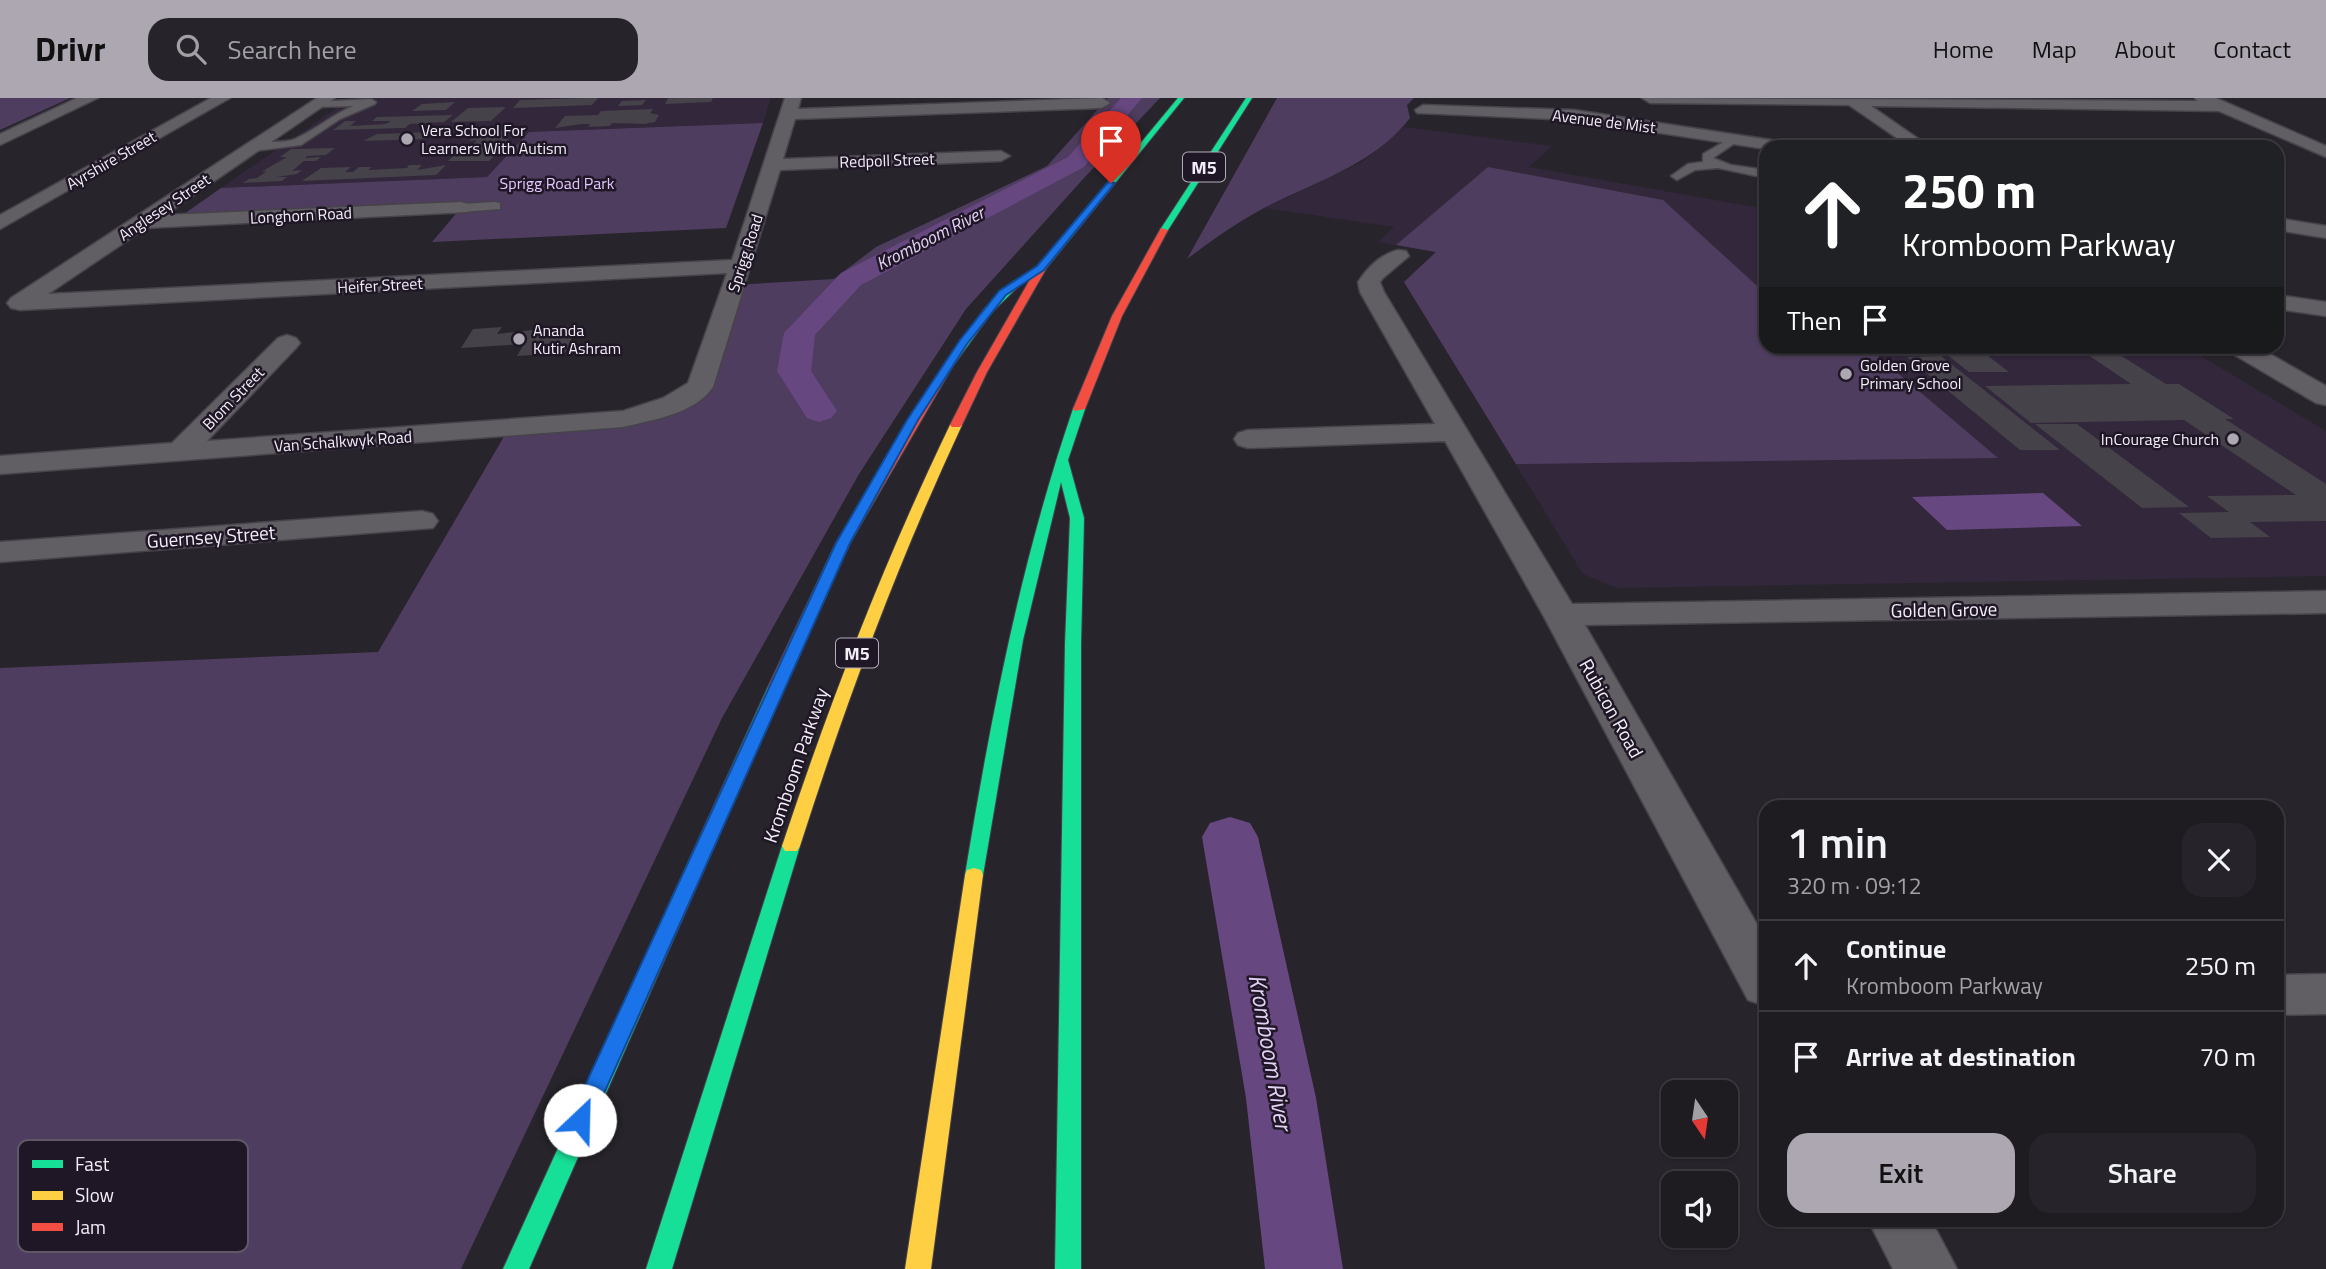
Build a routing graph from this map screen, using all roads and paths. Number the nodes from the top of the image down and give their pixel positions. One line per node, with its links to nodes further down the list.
1 (90, 98): 18 (street)
2 (222, 98): 33 (street, Ayrshire Street)
3 (1181, 98): 38 (highway, Kromboom Parkway / M5)
4 (1249, 98): 49 (highway, M5)
5 (1552, 98): 14 (street)
6 (1650, 98): 8 (street)
7 (2203, 98): 12 (street)
8 (1850, 99): 12 (street); 19 (street)
9 (323, 101): 21 (street, Anglesey Street); 21 (lane)
10 (1102, 103): 11 (street)
11 (790, 106): 27 (street, Sprigg Road)
12 (2222, 106): 15 (street)
13 (1423, 110): 14 (street, Avenue de Mist)
14 (1574, 115): 17 (street, Avenue de Mist)
15 (2287, 135): 16 (street); 22 (street)
16 (2326, 135)
17 (1734, 139): 20 (street, Avenue de Mist); 26 (lane)
18 (0, 140)
19 (1911, 140)
20 (1759, 143)
21 (253, 148): 31 (street, Anglesey Street)
22 (2326, 152)
23 (1001, 156): 27 (street, Redpoll Street)
24 (2289, 158): 25 (street)
25 (2326, 158)
26 (1715, 164): 28 (lane); 29 (lane)
27 (772, 165): 37 (street, Sprigg Road)
28 (1759, 173)
29 (1677, 176)
30 (461, 208): 31 (street, Longhorn Road); 32 (lane)
31 (140, 222): 41 (street, Anglesey Street)
32 (482, 222)
33 (0, 223)
34 (2284, 225): 35 (street)
35 (2326, 232)
36 (1398, 256): 46 (street, Rubicon Road)
37 (740, 266): 41 (street, Heifer Street); 45 (street, Sprigg Road)
38 (1041, 268): 59 (highway); 60 (highway, Kromboom Parkway / M5)
39 (2284, 303): 40 (street)
40 (2326, 309)
41 (6, 311)
42 (287, 343): 48 (street, Blom Street)
43 (2251, 354): 44 (street)
44 (2326, 397)
45 (683, 400): 48 (street, Van Schalkwyk Road)
46 (1454, 432): 47 (street); 54 (street, Rubicon Road)
47 (1248, 439)
48 (179, 453): 50 (street, Van Schalkwyk Road)
49 (1062, 460): 61 (highway, M5); 62 (highway)
50 (0, 465)
51 (422, 520): 52 (street, Guernsey Street)
52 (0, 552)
53 (2326, 602): 54 (street, Golden Grove)
54 (1561, 615): 55 (street, Rubicon Road)
55 (1759, 973)
56 (2326, 994): 57 (street)
57 (2284, 995)
58 (1902, 1227): 63 (street)
59 (516, 1269)
60 (659, 1269)
61 (918, 1269)
62 (1068, 1269)
63 (1926, 1269)

